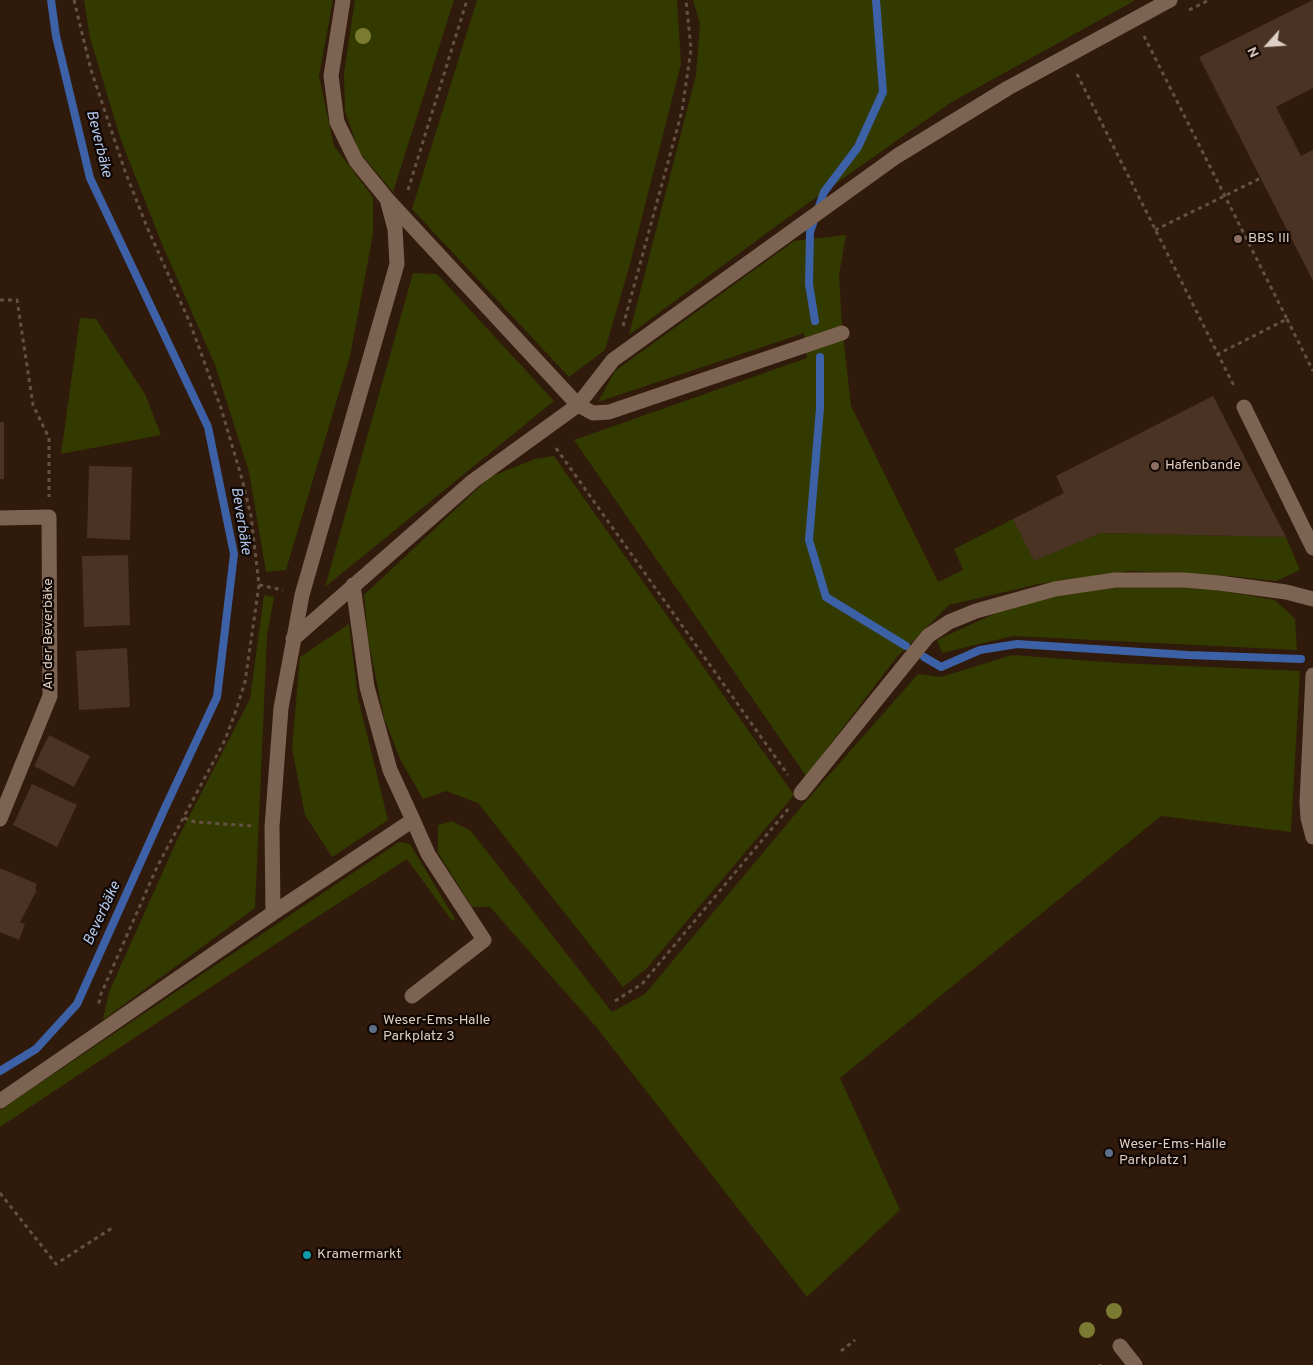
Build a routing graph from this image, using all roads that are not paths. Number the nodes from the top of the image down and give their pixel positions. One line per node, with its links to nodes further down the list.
1 (343, 0): 3 (street)
2 (1170, 0): 5 (street)
3 (387, 199): 5 (street); 11 (street)
4 (842, 333): 5 (street)
5 (578, 405): 9 (street)
6 (1244, 408): 8 (street)
7 (0, 518): 14 (street, An der Beverbäke)
8 (1313, 548)
9 (352, 585): 11 (street); 15 (street)
10 (1313, 599): 13 (street)
11 (293, 639): 17 (street)
12 (1313, 675): 16 (street)
13 (801, 793)
14 (0, 819)
15 (413, 820): 17 (street); 18 (street)
16 (1313, 837)
17 (273, 913): 19 (street)
18 (412, 996)
19 (0, 1101)
20 (1120, 1346): 21 (street)
21 (1135, 1365)

